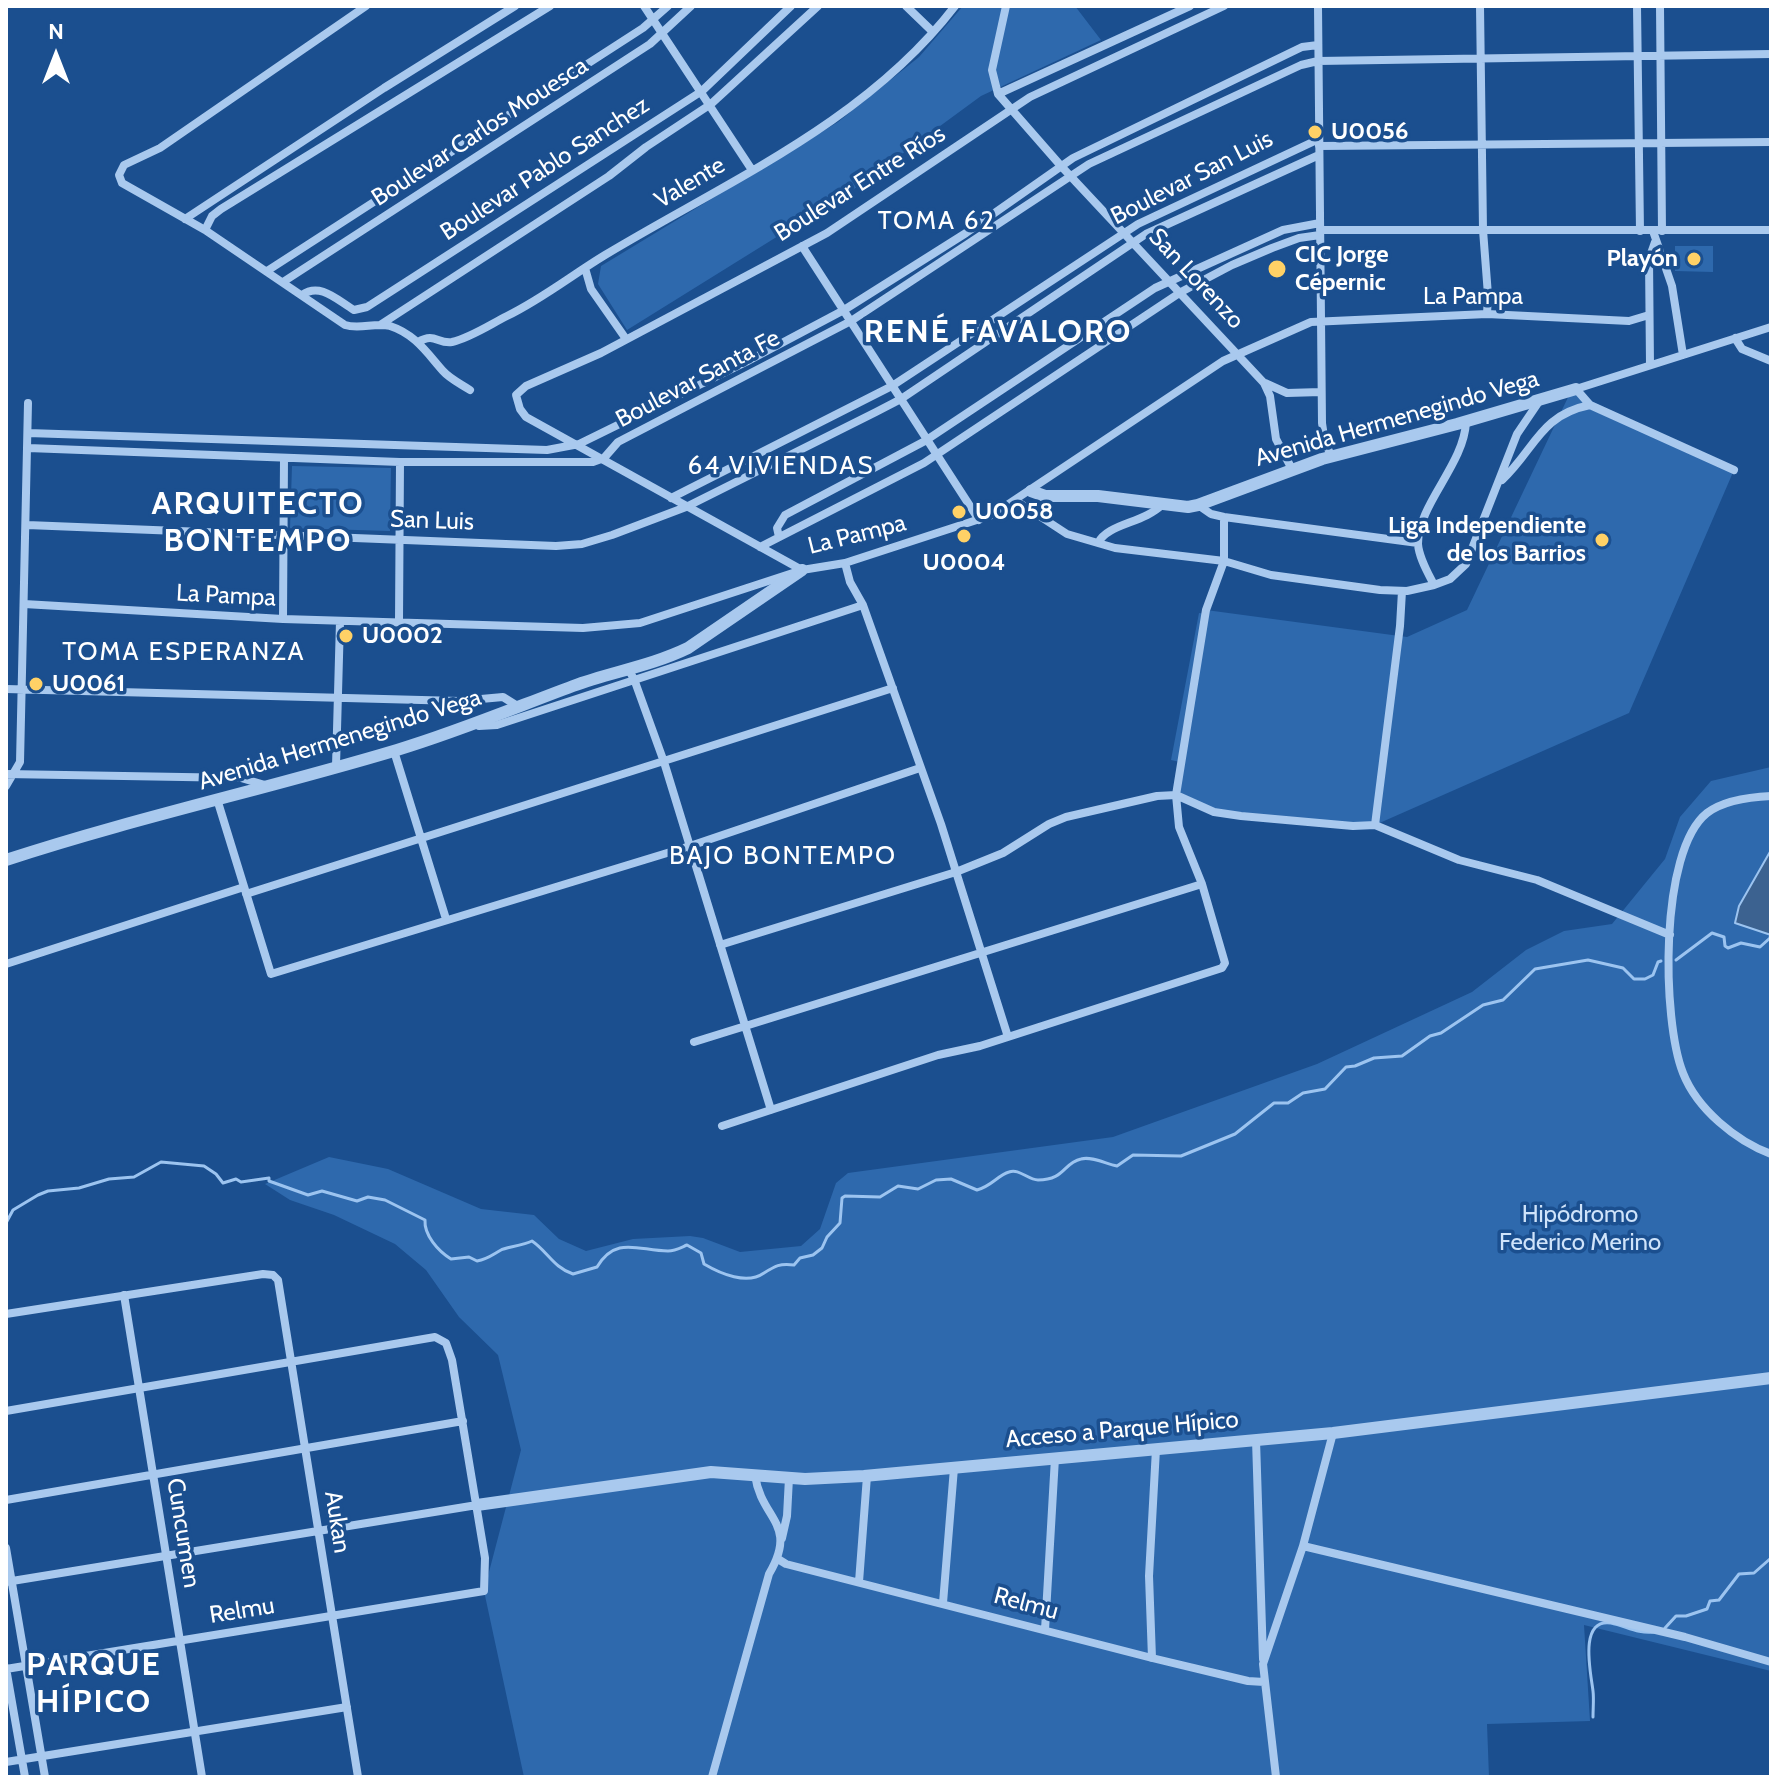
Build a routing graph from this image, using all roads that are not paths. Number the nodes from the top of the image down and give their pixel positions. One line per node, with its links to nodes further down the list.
1 (366, 6): 39 (street)
2 (515, 6): 39 (street)
3 (550, 6): 40 (street)
4 (644, 6): 18 (street)
5 (668, 6): 18 (street, Boulevar Carlos Mouesca)
6 (691, 6): 20 (street, Boulevar Carlos Mouesca)
7 (791, 6): 27 (street, Boulevar Pablo Sanchez)
8 (818, 6): 29 (street, Boulevar Pablo Sanchez)
9 (906, 6): 19 (street)
10 (955, 6): 19 (street, Valente)
11 (1006, 6): 28 (street)
12 (1190, 6): 28 (street)
13 (1224, 6): 30 (street, Boulevar Entre Ríos)
14 (1318, 6): 21 (street)
15 (1480, 6): 25 (street)
16 (1637, 6): 24 (street)
17 (1660, 6): 23 (street)
18 (654, 20): 20 (street); 51 (street, Boulevar Carlos Mouesca)
19 (933, 32): 37 (street, Valente)
20 (662, 33): 27 (street); 53 (street, Boulevar Carlos Mouesca)
21 (1318, 45): 26 (street); 36 (street, Boulevar Santa Fe)
22 (1771, 54): 23 (street, Boulevar Santa Fe)
23 (1660, 55): 24 (street, Boulevar Santa Fe); 31 (street)
24 (1638, 56): 25 (street, Boulevar Santa Fe); 32 (street)
25 (1480, 57): 26 (street, Boulevar Santa Fe); 34 (street)
26 (1318, 61): 35 (street); 38 (street, Boulevar Santa Fe)
27 (702, 91): 29 (street); 55 (street, Boulevar Pablo Sanchez)
28 (998, 94): 30 (street, San Lorenzo)
29 (711, 104): 37 (street); 61 (street, Boulevar Pablo Sanchez)
30 (1012, 111): 36 (street, San Lorenzo); 49 (street, Boulevar Entre Ríos)
31 (1661, 141): 32 (street); 33 (street); 45 (street)
32 (1639, 142): 34 (street); 44 (street)
33 (1771, 142)
34 (1482, 143): 35 (street); 42 (street)
35 (1319, 147): 41 (street); 46 (street, Boulevar San Luis); 48 (street, Boulevar San Luis)
36 (1061, 166): 38 (street, San Lorenzo); 56 (street, Boulevar Santa Fe)
37 (752, 170): 50 (street, Valente)
38 (1072, 177): 46 (street, San Lorenzo); 60 (street, Boulevar Santa Fe)
39 (185, 219): 40 (street)
40 (205, 230): 51 (street)
41 (1320, 230): 42 (street); 52 (street); 54 (street); 59 (street)
42 (1483, 230): 44 (street); 57 (street)
43 (1771, 230): 45 (street)
44 (1640, 231): 45 (street)
45 (1657, 231): 47 (street)
46 (1124, 232): 48 (street, San Lorenzo); 71 (street, Boulevar San Luis)
47 (1655, 242): 58 (street); 67 (street)
48 (1135, 243): 52 (street, San Lorenzo); 75 (street, Boulevar San Luis)
49 (802, 246): 56 (street); 64 (street, Boulevar Entre Ríos)
50 (585, 268): 64 (street); 65 (street, Valente)
51 (267, 271): 53 (street)
52 (1170, 280): 54 (street, San Lorenzo); 81 (street)
53 (283, 282): 55 (street)
54 (1181, 292): 66 (street, San Lorenzo); 84 (street)
55 (302, 295): 61 (street)
56 (844, 310): 60 (street); 82 (street, Boulevar Santa Fe)
57 (1487, 314): 58 (street, La Pampa); 59 (street, La Pampa)
58 (1649, 315): 69 (street)
59 (1320, 320): 66 (street, La Pampa); 74 (street)
60 (851, 321): 71 (street); 87 (street, Boulevar Santa Fe)
61 (380, 325): 65 (street)
62 (1771, 327): 63 (street, Avenida Hermenegindo Vega)
63 (1735, 338): 67 (street, Avenida Hermenegindo Vega); 68 (street)
64 (626, 339): 82 (street, Boulevar Entre Ríos)
65 (418, 342): 73 (street)
66 (1239, 353): 70 (street, San Lorenzo); 92 (street, La Pampa)
67 (1683, 355): 69 (street, Avenida Hermenegindo Vega)
68 (1771, 361)
69 (1650, 365): 72 (street, Avenida Hermenegindo Vega)
70 (1264, 383): 74 (street); 90 (street, San Lorenzo)
71 (892, 386): 75 (street); 93 (street, Boulevar San Luis)
72 (1576, 389): 76 (street, Avenida Hermenegindo Vega); 78 (street)
73 (470, 390)
74 (1321, 392): 85 (street)
75 (901, 399): 81 (street); 97 (street, Boulevar San Luis)
76 (1540, 400): 79 (street, Avenida Hermenegindo Vega); 91 (street)
77 (28, 403): 80 (street)
78 (1590, 405): 89 (street); 91 (street)
79 (1466, 422): 85 (street, Avenida Hermenegindo Vega); 105 (street)
80 (28, 433): 82 (street, Boulevar Santa Fe); 83 (street)
81 (925, 441): 84 (street); 102 (street)
82 (579, 444): 87 (street)
83 (28, 448): 86 (street, Boulevar Santa Fe); 100 (street)
84 (936, 455): 99 (street); 102 (street)
85 (1332, 457): 90 (street, Avenida Hermenegindo Vega)
86 (284, 458): 88 (street, Boulevar Santa Fe); 101 (street)
87 (604, 458): 88 (street, Boulevar Santa Fe); 93 (street)
88 (400, 462): 103 (street)
89 (1734, 470)
90 (1293, 471): 96 (street, Avenida Hermenegindo Vega)
91 (1498, 483): 110 (street)
92 (1031, 491): 94 (street, La Pampa); 95 (street, Avenida Hermenegindo Vega)
93 (671, 498): 97 (street)
94 (1015, 500): 99 (street, La Pampa); 104 (street)
95 (1163, 504): 96 (street, Avenida Hermenegindo Vega); 104 (street)
96 (1198, 505): 98 (street)
97 (686, 507): 103 (street, San Luis); 106 (street)
98 (1224, 517): 105 (street); 107 (street)
99 (979, 520): 108 (street, La Pampa)
100 (27, 525): 101 (street, San Luis); 112 (street)
101 (283, 534): 103 (street, San Luis); 114 (street)
102 (779, 537): 106 (street)
103 (400, 540): 116 (street)
104 (1098, 543): 107 (street)
105 (1418, 543): 110 (street)
106 (760, 547): 109 (street)
107 (1224, 561): 111 (street); 131 (street)
108 (845, 563): 109 (street, La Pampa); 113 (street)
109 (802, 570): 116 (street, La Pampa); 117 (street, Avenida Hermenegindo Vega)
110 (1434, 585): 111 (street)
111 (1402, 591): 134 (street)
112 (24, 604): 114 (street, La Pampa); 120 (street)
113 (863, 605): 117 (street); 118 (street)
114 (283, 619): 115 (street, La Pampa)
115 (340, 621): 116 (street, La Pampa); 121 (street)
116 (399, 622)
117 (631, 674): 122 (street, Avenida Hermenegindo Vega); 123 (street); 125 (street)
118 (893, 688): 125 (street); 127 (street)
119 (6, 689): 120 (street)
120 (23, 690): 121 (street); 128 (street)
121 (337, 698): 122 (street); 126 (street)
122 (519, 707): 123 (street, Avenida Hermenegindo Vega)
123 (469, 726): 124 (street, Avenida Hermenegindo Vega)
124 (394, 751): 126 (street, Avenida Hermenegindo Vega); 135 (street)
125 (664, 762): 135 (street); 136 (street)
126 (336, 766): 129 (street, Avenida Hermenegindo Vega)
127 (920, 768): 136 (street); 138 (street)
128 (10, 774): 129 (street); 130 (street)
129 (266, 785): 133 (street, Avenida Hermenegindo Vega)
130 (6, 786)
131 (1176, 795): 134 (street); 138 (street); 139 (street)
132 (1771, 796): 142 (street)
133 (217, 799): 137 (street, Avenida Hermenegindo Vega); 140 (street)
134 (1375, 825): 142 (street)
135 (421, 838): 140 (street); 141 (street)
136 (690, 846): 141 (street); 143 (street)
137 (7, 859)
138 (956, 872): 143 (street); 144 (street)
139 (1202, 884): 144 (street); 147 (street)
140 (245, 890): 141 (street); 145 (street)
141 (446, 919)
142 (1670, 935): 151 (street)
143 (720, 945): 146 (street)
144 (982, 953): 146 (street); 147 (street)
145 (6, 964)
146 (745, 1024): 148 (street); 149 (street)
147 (1008, 1037): 149 (street)
148 (694, 1042)
149 (771, 1110): 150 (street)
150 (722, 1126)
151 (1771, 1154)
152 (124, 1295): 153 (street); 154 (street, Aukan); 156 (street, Cuncumen)
153 (6, 1314)
154 (292, 1362): 156 (street); 158 (street); 161 (street, Aukan)
155 (1771, 1378): 159 (street, Acceso a Parque Hípico)
156 (140, 1387): 157 (street); 165 (street, Cuncumen)
157 (6, 1411)
158 (463, 1421): 161 (street); 170 (street)
159 (1333, 1433): 160 (street, Acceso a Parque Hípico); 173 (street)
160 (1256, 1440): 162 (street, Acceso a Parque Hípico); 185 (street)
161 (305, 1447): 165 (street); 171 (street, Aukan)
162 (1156, 1449): 163 (street, Acceso a Parque Hípico); 183 (street)
163 (1055, 1458): 164 (street, Acceso a Parque Hípico); 181 (street)
164 (954, 1468): 167 (street, Acceso a Parque Hípico); 179 (street)
165 (153, 1473): 169 (street); 175 (street, Cuncumen)
166 (755, 1475): 168 (street, Acceso a Parque Hípico); 170 (street, Acceso a Parque Hípico); 172 (street)
167 (867, 1476): 168 (street, Acceso a Parque Hípico); 178 (street)
168 (789, 1478): 172 (street)
169 (6, 1500)
170 (477, 1505): 171 (street); 180 (street, Relmu)
171 (318, 1531): 175 (street); 180 (street, Aukan)
172 (782, 1538): 176 (street)
173 (1303, 1546): 184 (street); 185 (street)
174 (6, 1548): 177 (street)
175 (167, 1556): 177 (street); 182 (street, Cuncumen)
176 (778, 1559): 178 (street, Relmu); 198 (street)
177 (9, 1581): 186 (street)
178 (859, 1582): 179 (street, Relmu)
179 (943, 1603): 181 (street, Relmu)
180 (332, 1616): 182 (street, Relmu); 189 (street, Aukan)
181 (1045, 1630): 183 (street, Relmu)
182 (180, 1641): 186 (street, Relmu); 190 (street, Cuncumen)
183 (1152, 1658): 188 (street, Relmu)
184 (1771, 1662)
185 (1263, 1664): 188 (street)
186 (25, 1666): 187 (street, Relmu); 191 (street)
187 (6, 1669): 192 (street)
188 (1264, 1682): 199 (street)
189 (347, 1707): 190 (street); 197 (street, Aukan)
190 (195, 1732): 191 (street); 196 (street, Cuncumen)
191 (41, 1757): 192 (street); 195 (street)
192 (22, 1759): 193 (street); 194 (street)
193 (6, 1762)
194 (25, 1777)
195 (45, 1777)
196 (202, 1777)
197 (358, 1777)
198 (712, 1777)
199 (1276, 1777)

